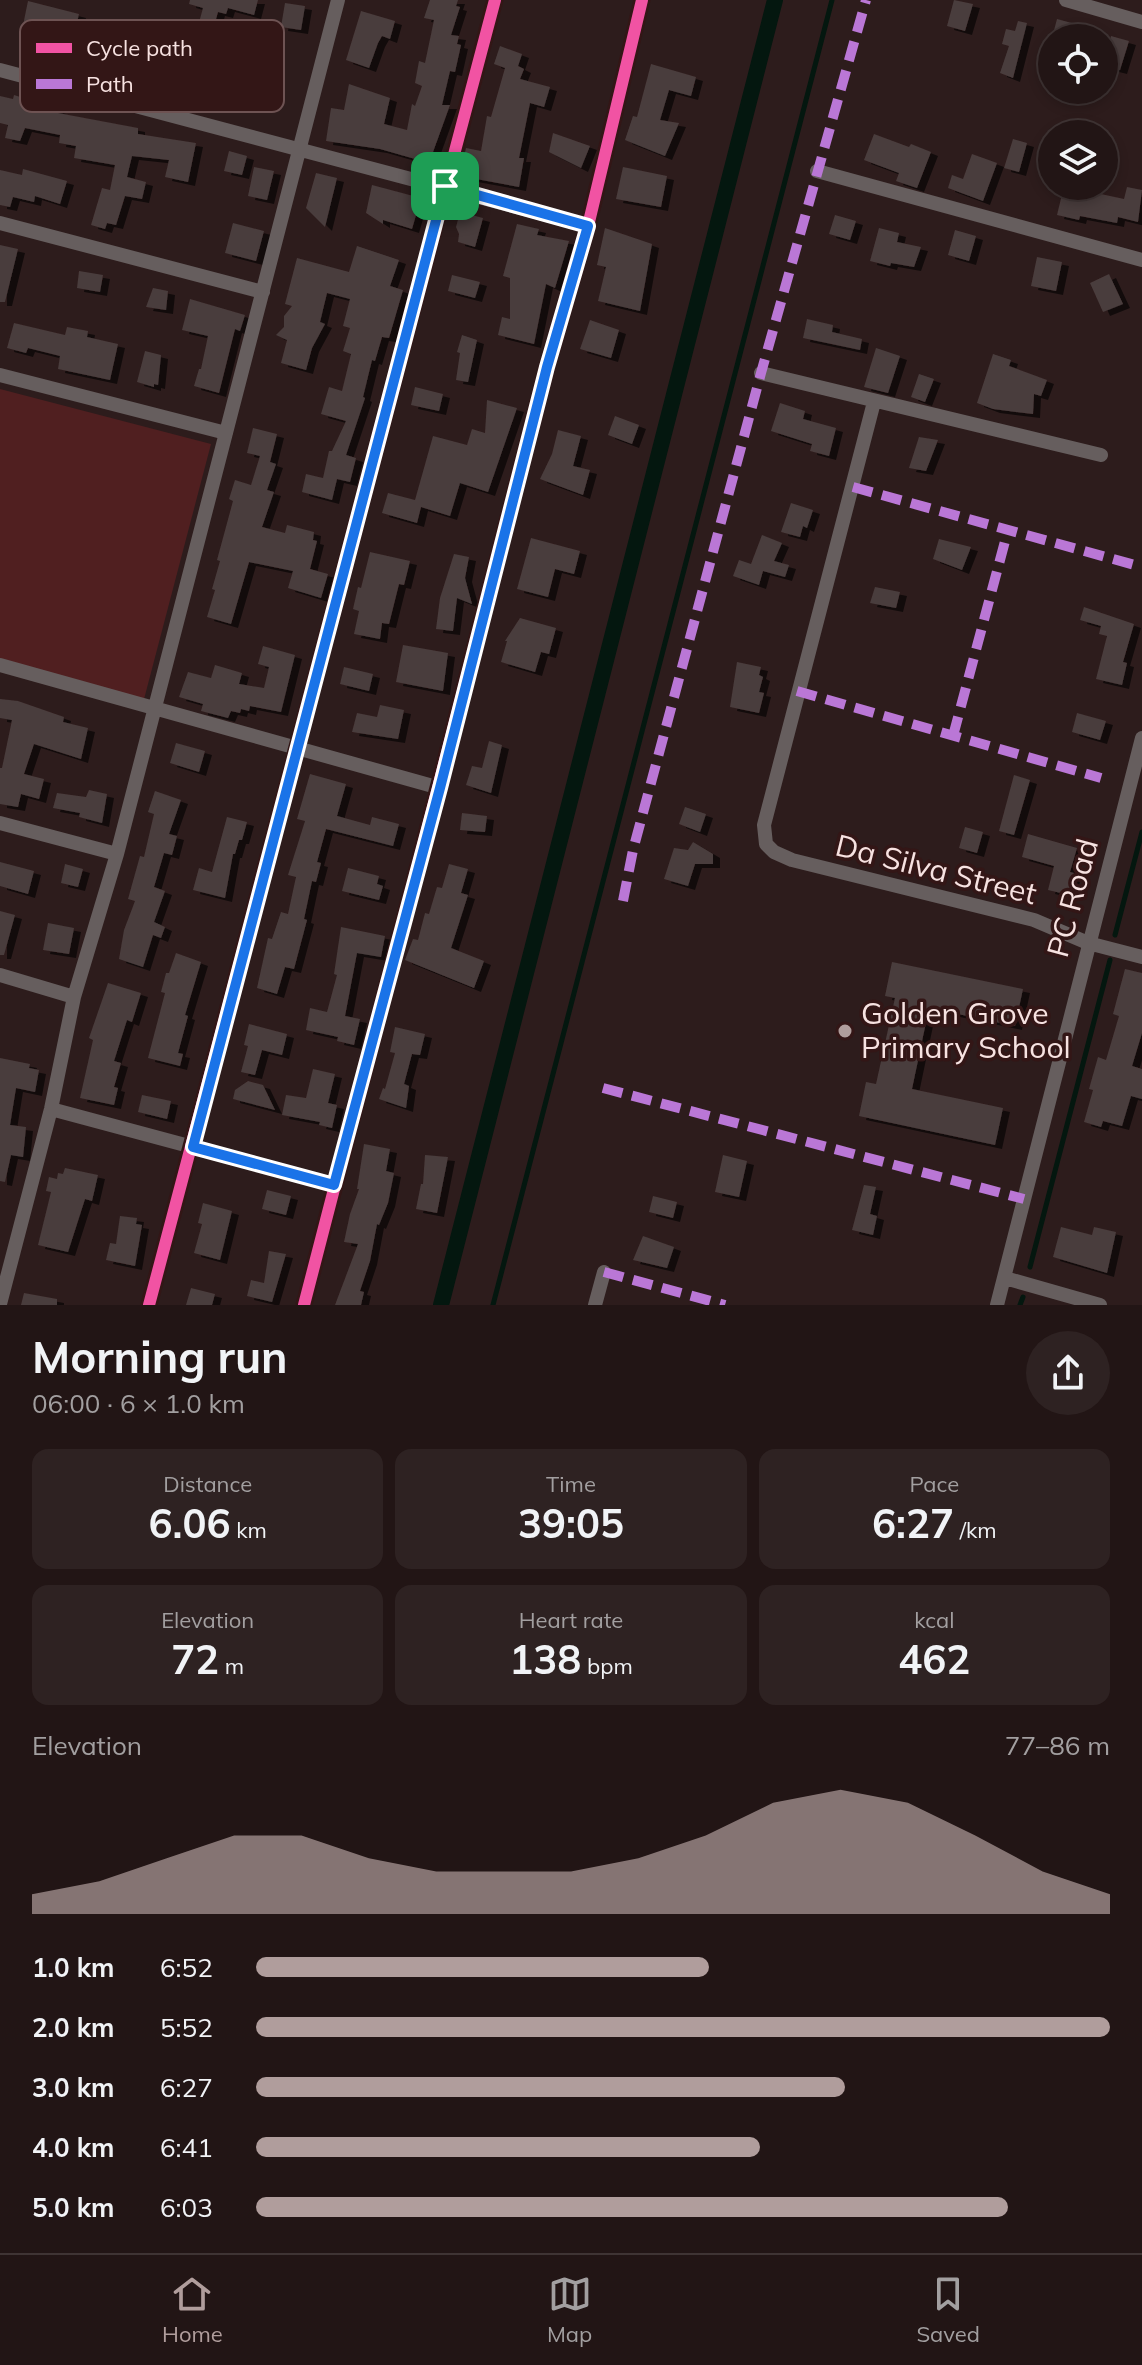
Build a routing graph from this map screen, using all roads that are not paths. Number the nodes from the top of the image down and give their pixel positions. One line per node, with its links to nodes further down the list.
1 (338, 0): 9 (street)
2 (495, 0): 11 (street)
3 (642, 0): 13 (street)
4 (1066, 0): 5 (street)
5 (1142, 22)
6 (0, 70): 7 (street)
7 (20, 75)
8 (158, 112): 9 (street)
9 (300, 150): 11 (street); 15 (street)
10 (817, 171): 14 (street)
11 (445, 186): 13 (street); 24 (street)
12 (0, 223): 15 (street)
13 (588, 226): 25 (street)
14 (1142, 260)
15 (263, 292): 19 (street)
16 (761, 373): 18 (street)
17 (0, 375): 19 (street)
18 (874, 402): 20 (street); 28 (street, Da Silva Street)
19 (226, 433): 22 (street)
20 (1101, 455)
21 (0, 665): 22 (street)
22 (155, 707): 24 (street); 27 (street)
23 (1142, 738): 28 (street, PC Road)
24 (296, 748): 25 (street); 33 (street)
25 (440, 788): 34 (street)
26 (0, 823): 27 (street)
27 (117, 854): 31 (street)
28 (1088, 943): 29 (street, Da Silva Street); 36 (street, PC Road)
29 (1142, 957)
30 (0, 975): 31 (street)
31 (74, 997): 32 (street)
32 (51, 1109): 33 (street); 37 (street)
33 (193, 1147): 34 (street); 38 (street)
34 (334, 1185): 39 (street)
35 (604, 1272): 40 (street)
36 (1005, 1278): 41 (street, PC Road); 42 (street)
37 (0, 1304)
38 (149, 1305)
39 (304, 1305)
40 (595, 1305)
41 (997, 1305)
42 (1100, 1305)

